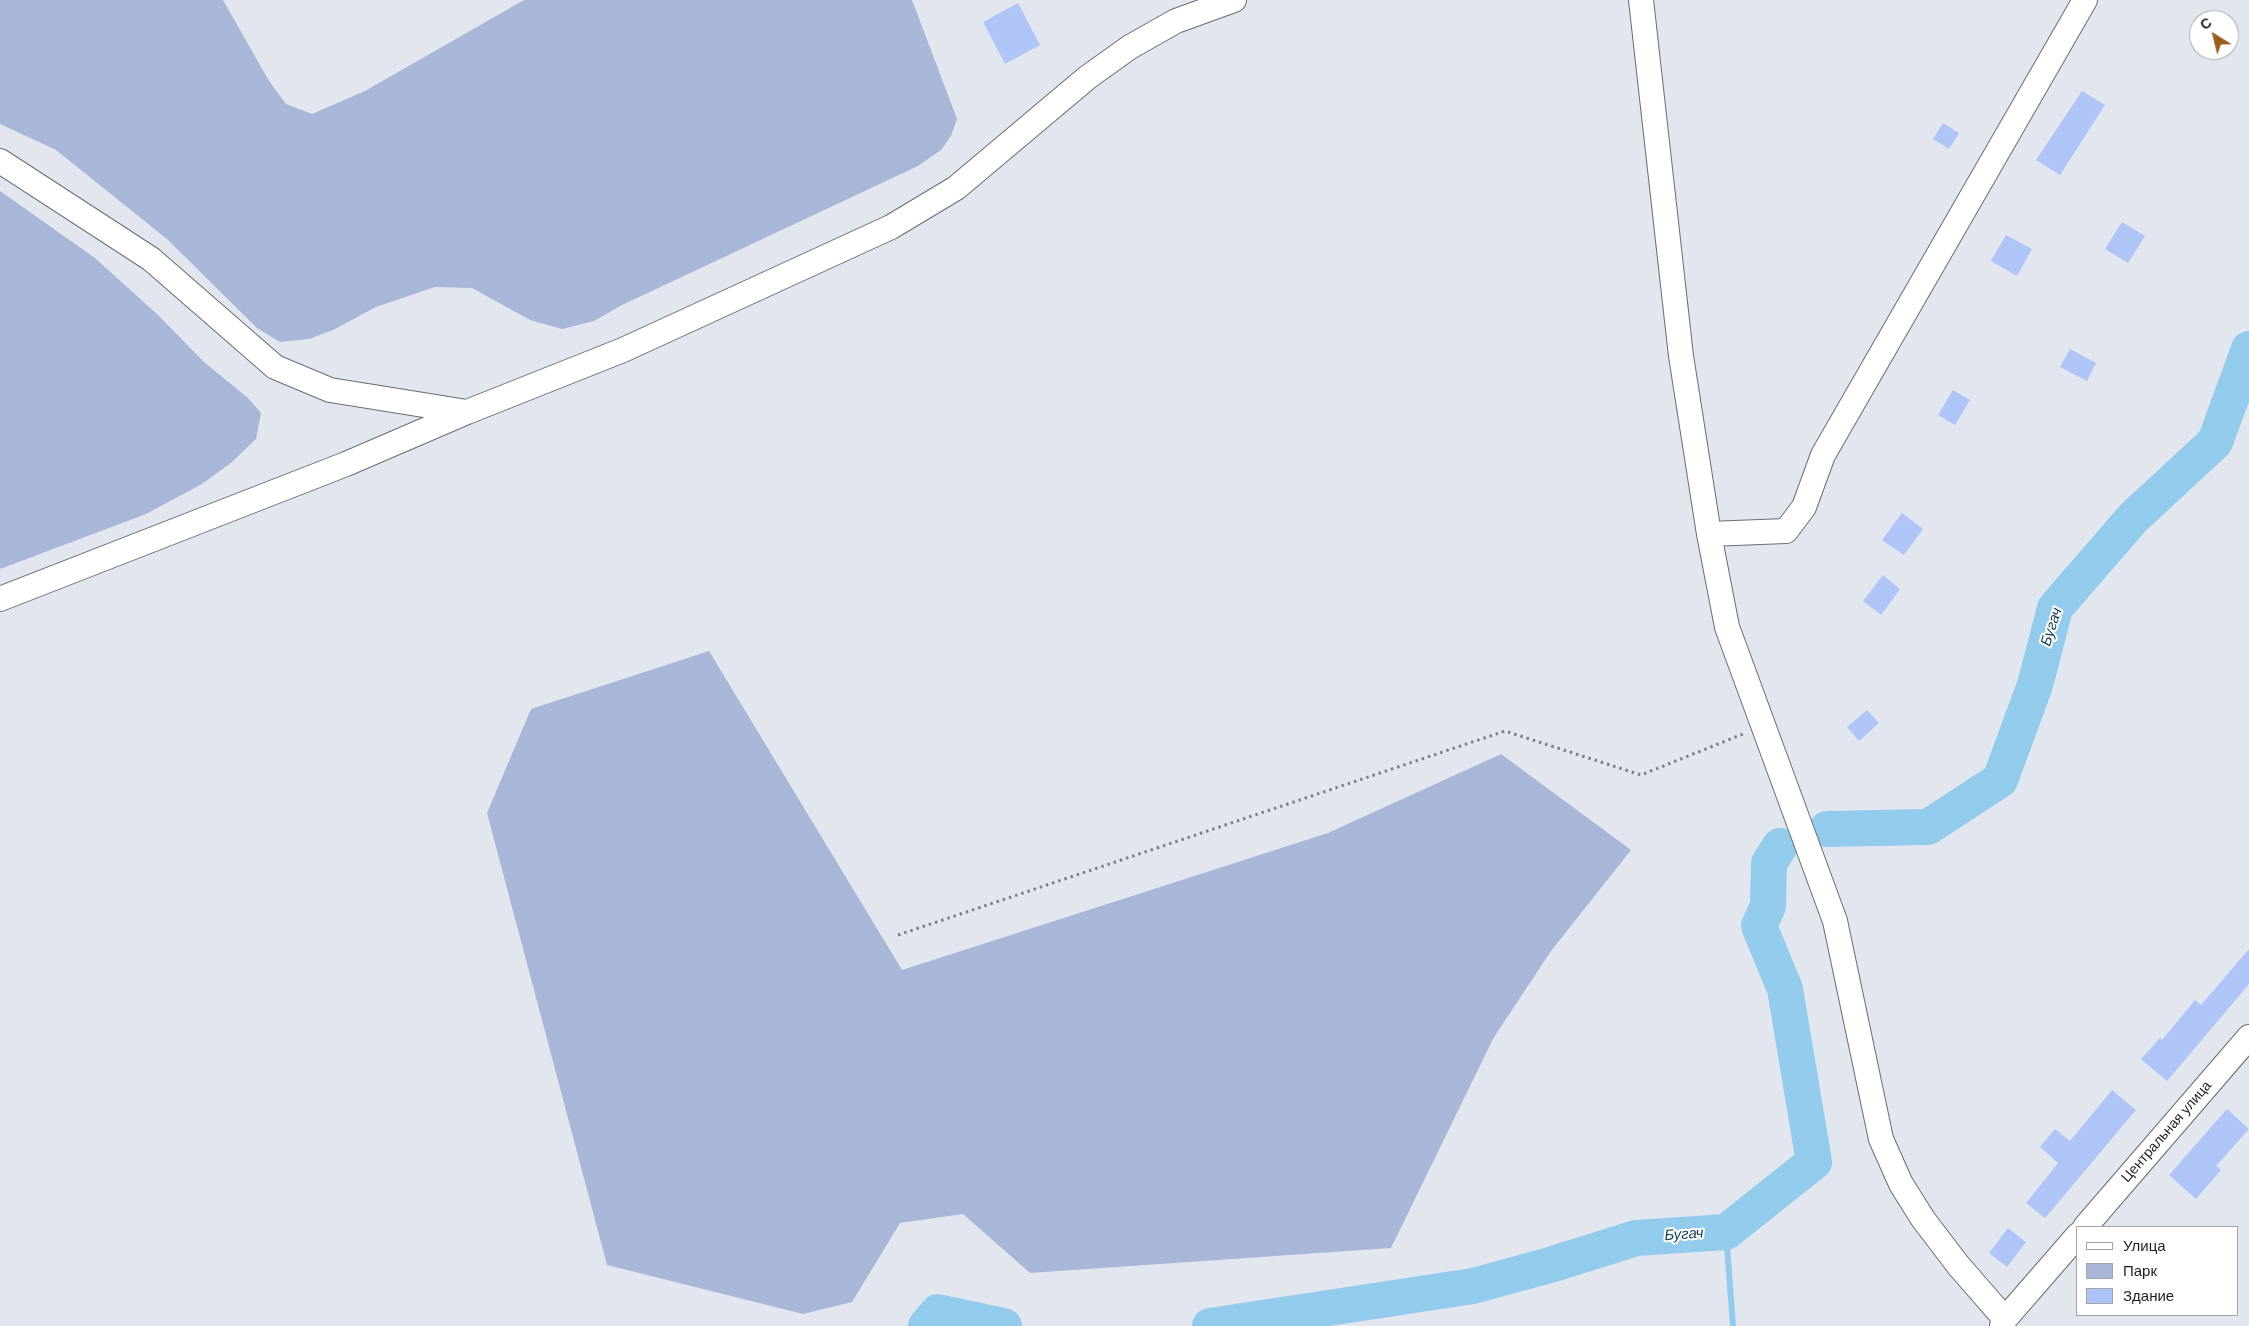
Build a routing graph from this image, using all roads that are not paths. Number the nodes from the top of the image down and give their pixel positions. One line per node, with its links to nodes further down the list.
1 (1234, 0): 5 (street)
2 (1641, 0): 6 (street)
3 (2085, 0): 6 (street)
4 (0, 162): 5 (street)
5 (466, 412): 7 (street)
6 (1709, 534): 11 (street)
7 (0, 600)
8 (2249, 1037): 9 (street, Центральная улица)
9 (2086, 1226)
10 (2076, 1237): 11 (street)
11 (2003, 1323)

